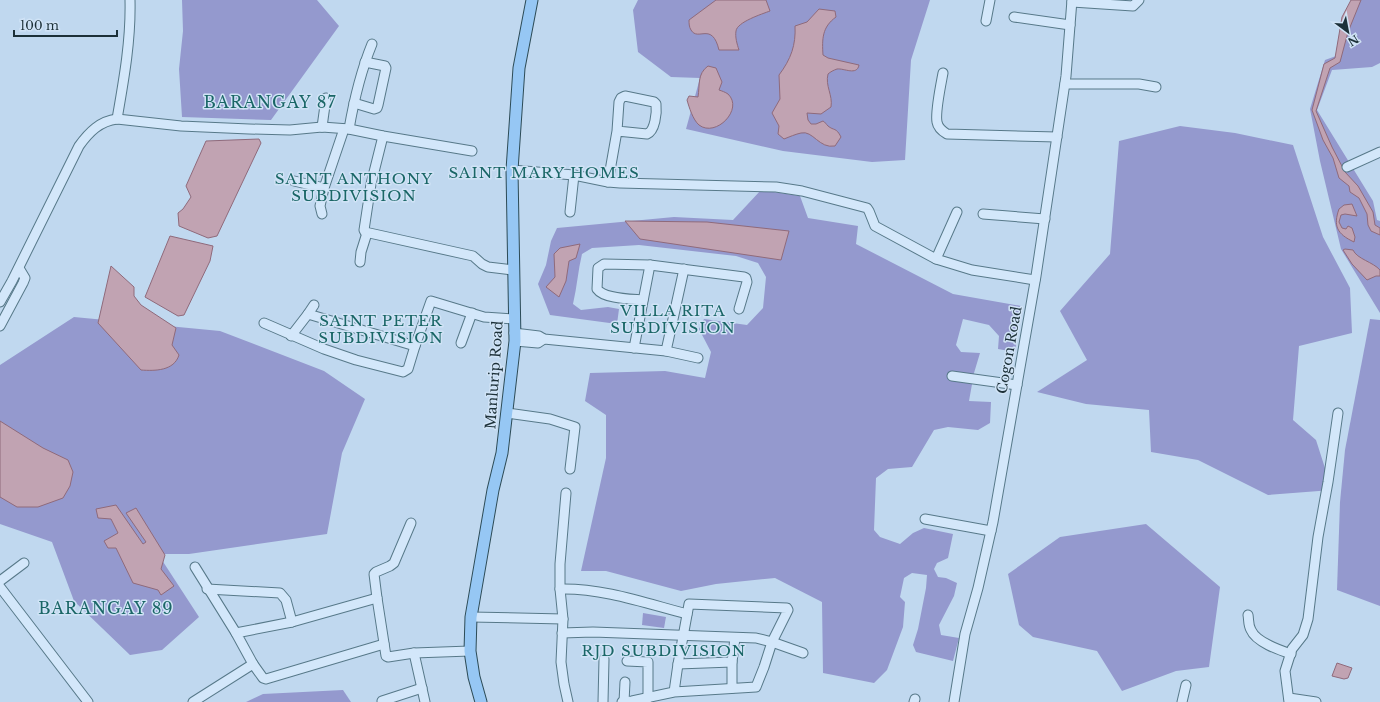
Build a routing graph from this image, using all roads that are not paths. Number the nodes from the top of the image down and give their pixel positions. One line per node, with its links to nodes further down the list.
1 (130, 0): 16 (street)
2 (532, 0): 25 (main road, Manlurip Road)
3 (990, 0): 7 (street)
4 (1139, 0): 5 (street)
5 (1072, 1): 8 (street, Cogon Road)
6 (1014, 17): 8 (street)
7 (986, 21)
8 (1070, 25): 12 (street, Cogon Road)
9 (372, 44): 10 (street)
10 (365, 62): 15 (street); 15 (street)
11 (943, 73): 21 (street)
12 (1065, 84): 13 (street); 21 (street, Cogon Road)
13 (1156, 87)
14 (326, 98): 17 (street)
15 (354, 103): 18 (street)
16 (117, 119): 17 (street); 39 (street)
17 (322, 127): 18 (street)
18 (346, 129): 20 (street); 29 (street)
19 (617, 131): 19 (street); 28 (street)
20 (383, 136): 22 (street); 35 (street)
21 (1058, 137): 34 (street, Cogon Road)
22 (472, 151)
23 (1380, 152): 24 (street)
24 (1348, 167)
25 (512, 170): 26 (street); 41 (main road, Manlurip Road)
26 (574, 175): 28 (street); 30 (street)
27 (294, 181): 29 (street)
28 (608, 182): 36 (street)
29 (324, 188): 32 (street)
30 (570, 212)
31 (957, 212): 36 (street)
32 (322, 214)
33 (982, 214): 34 (street)
34 (1045, 219): 42 (street, Cogon Road)
35 (367, 233): 37 (street); 41 (street)
36 (936, 259): 42 (street)
37 (360, 262)
38 (650, 265): 40 (street); 43 (street); 43 (street)
39 (19, 268): 44 (street); 51 (street)
40 (684, 269): 46 (street); 57 (street)
41 (513, 270): 49 (main road, Manlurip Road)
42 (1035, 280): 60 (street, Cogon Road)
43 (643, 300): 56 (street)
44 (0, 302)
45 (314, 305): 48 (street)
46 (739, 309)
47 (472, 313): 49 (street); 54 (street); 55 (street)
48 (308, 314): 52 (street); 55 (street)
49 (514, 319): 53 (main road, Manlurip Road)
50 (264, 324): 52 (street)
51 (0, 326)
52 (291, 336): 55 (street)
53 (514, 337): 56 (street); 61 (main road, Manlurip Road)
54 (461, 343)
55 (415, 346)
56 (634, 348): 57 (street)
57 (666, 352): 58 (street)
58 (698, 358)
59 (952, 376): 60 (street)
60 (1018, 385): 67 (street, Cogon Road)
61 (507, 413): 63 (street); 77 (main road, Manlurip Road)
62 (1338, 413): 89 (street)
63 (570, 469)
64 (566, 493): 73 (street)
65 (925, 519): 67 (street)
66 (411, 523): 74 (street)
67 (991, 531): 110 (street, Cogon Road)
68 (24, 563): 70 (street)
69 (194, 567): 72 (street)
70 (0, 581)
71 (0, 587): 103 (street)
72 (208, 589): 79 (street); 80 (street)
73 (560, 589): 75 (street); 78 (street)
74 (376, 598): 79 (street); 85 (street)
75 (687, 614): 82 (street); 84 (street)
76 (1248, 614): 89 (street)
77 (471, 617): 78 (street); 86 (main road, Manlurip Road)
78 (562, 619): 81 (street)
79 (292, 622): 80 (street)
80 (236, 633): 93 (street)
81 (562, 633): 82 (street); 107 (street)
82 (684, 635): 83 (street); 94 (street)
83 (735, 638): 84 (street); 92 (street)
84 (772, 642): 88 (street); 98 (street)
85 (384, 644): 87 (street); 93 (street)
86 (470, 651): 87 (street); 106 (main road, Manlurip Road)
87 (414, 653): 97 (street)
88 (803, 653)
89 (1291, 654): 101 (street)
90 (604, 660): 108 (street)
91 (627, 661): 100 (street)
92 (732, 662): 94 (street); 98 (street)
93 (253, 664): 104 (street)
94 (678, 664): 99 (street)
95 (625, 682): 109 (street)
96 (1186, 685): 111 (street)
97 (422, 688): 102 (street); 105 (street)
98 (732, 688): 99 (street)
99 (674, 692): 100 (street)
100 (648, 698): 109 (street)
101 (1289, 700): 112 (street)
102 (382, 701)
103 (88, 702)
104 (193, 702)
105 (425, 702)
106 (480, 702)
107 (568, 702)
108 (603, 702)
109 (623, 702)
110 (954, 702)
111 (1182, 702)
112 (1316, 702)

